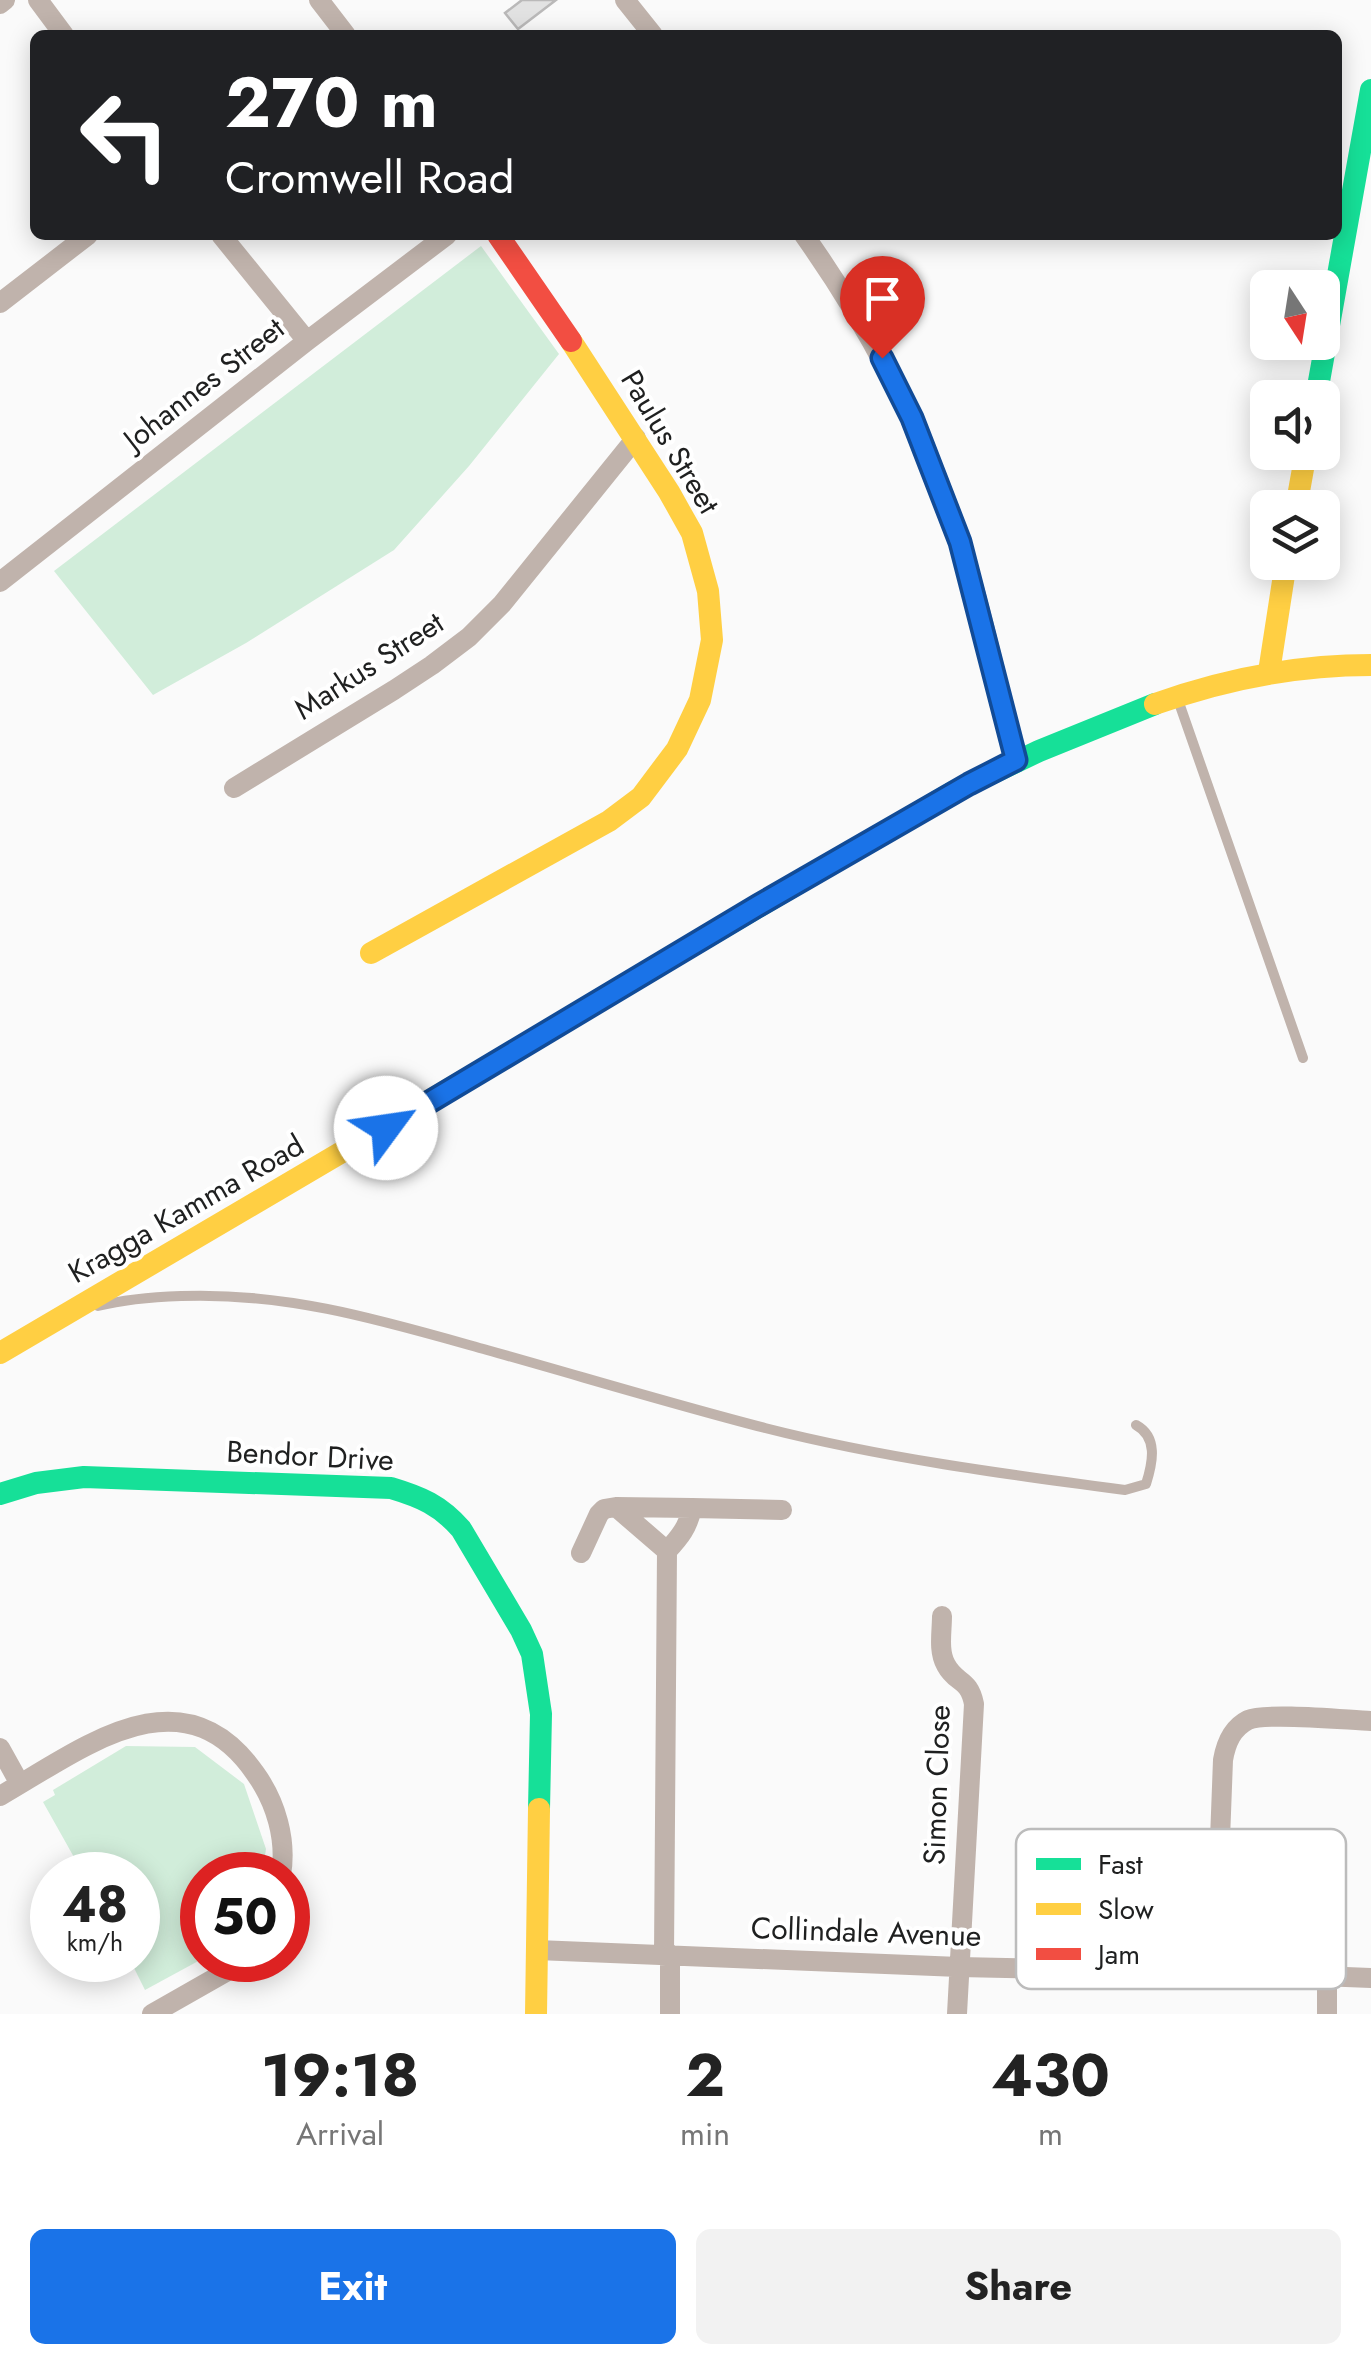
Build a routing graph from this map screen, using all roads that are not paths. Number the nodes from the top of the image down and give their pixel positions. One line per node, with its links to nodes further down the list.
1 (38, 0): 4 (street)
2 (319, 0): 5 (street)
3 (625, 0): 6 (street)
4 (60, 30)
5 (342, 30)
6 (649, 30)
7 (1371, 90): 15 (street)
8 (82, 240): 13 (street)
9 (225, 240): 14 (street)
10 (440, 240): 14 (street, Johannes Street)
11 (501, 240): 16 (street, Paulus Street)
12 (808, 240): 22 (street)
13 (0, 303)
14 (307, 341): 18 (street, Johannes Street)
15 (1319, 380)
16 (636, 438): 23 (street, Markus Street); 24 (street, Paulus Street)
17 (1283, 580): 20 (street)
18 (0, 582)
19 (1371, 665): 20 (street, Kragga Kamma Road)
20 (1269, 672): 21 (street, Kragga Kamma Road)
21 (1177, 696): 22 (street, Kragga Kamma Road); 25 (lane)
22 (1016, 760): 26 (street, Kragga Kamma Road)
23 (234, 788)
24 (372, 953)
25 (1304, 1058)
26 (64, 1314): 27 (street, Kragga Kamma Road); 28 (lane)
27 (0, 1353)
28 (1136, 1425)
29 (0, 1494): 42 (street, Bendor Drive)
30 (616, 1507): 31 (street); 33 (street); 34 (street)
31 (692, 1508): 32 (street); 33 (street)
32 (782, 1510)
33 (667, 1551): 43 (street)
34 (581, 1553)
35 (942, 1616): 44 (street, Simon Close)
36 (1371, 1721): 40 (street)
37 (0, 1748): 38 (street)
38 (20, 1784): 39 (street); 41 (street)
39 (0, 1796)
40 (1220, 1829)
41 (281, 1852)
42 (538, 1950): 43 (street, Collindale Avenue); 48 (street, Bendor Drive)
43 (667, 1954): 44 (street, Collindale Avenue); 49 (street)
44 (959, 1967): 45 (street, Collindale Avenue); 50 (street, Simon Close)
45 (1016, 1968)
46 (208, 1982): 47 (street)
47 (152, 2014)
48 (536, 2014)
49 (670, 2014)
50 (957, 2014)

